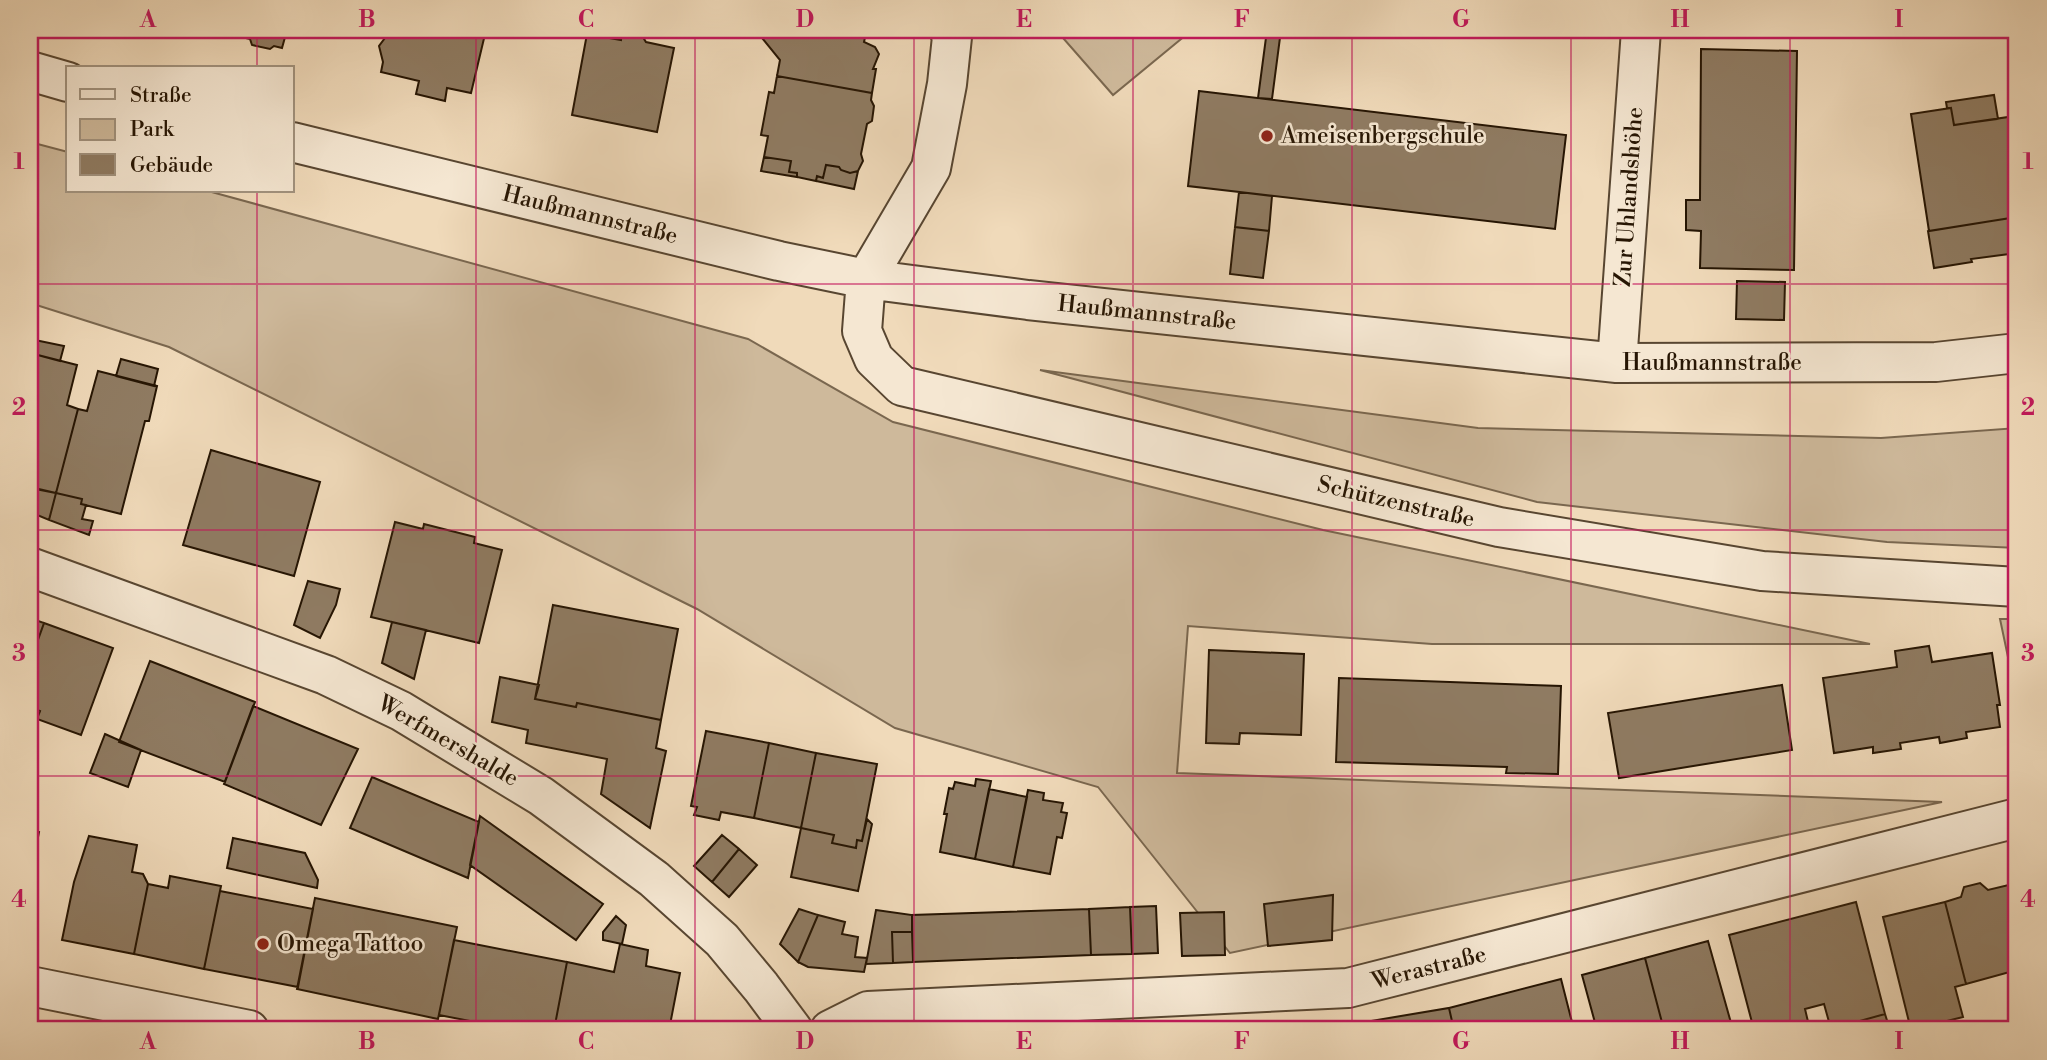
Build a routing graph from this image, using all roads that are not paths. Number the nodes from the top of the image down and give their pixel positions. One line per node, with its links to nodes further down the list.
1 (949, 30): 6 (street)
2 (1641, 30): 8 (street, Zur Uhlandshöhe)
3 (30, 71): 4 (street)
4 (66, 81)
5 (294, 142): 6 (street, Haußmannstraße)
6 (866, 279): 8 (street, Haußmannstraße); 10 (street, Schützenstraße)
7 (2017, 353): 8 (street, Haußmannstraße)
8 (1617, 363)
9 (30, 566): 14 (street, Werfmershalde)
10 (2017, 587)
11 (2017, 818): 15 (street, Werastraße)
12 (30, 986): 13 (street)
13 (249, 1030)
14 (793, 1030)
15 (830, 1030)

